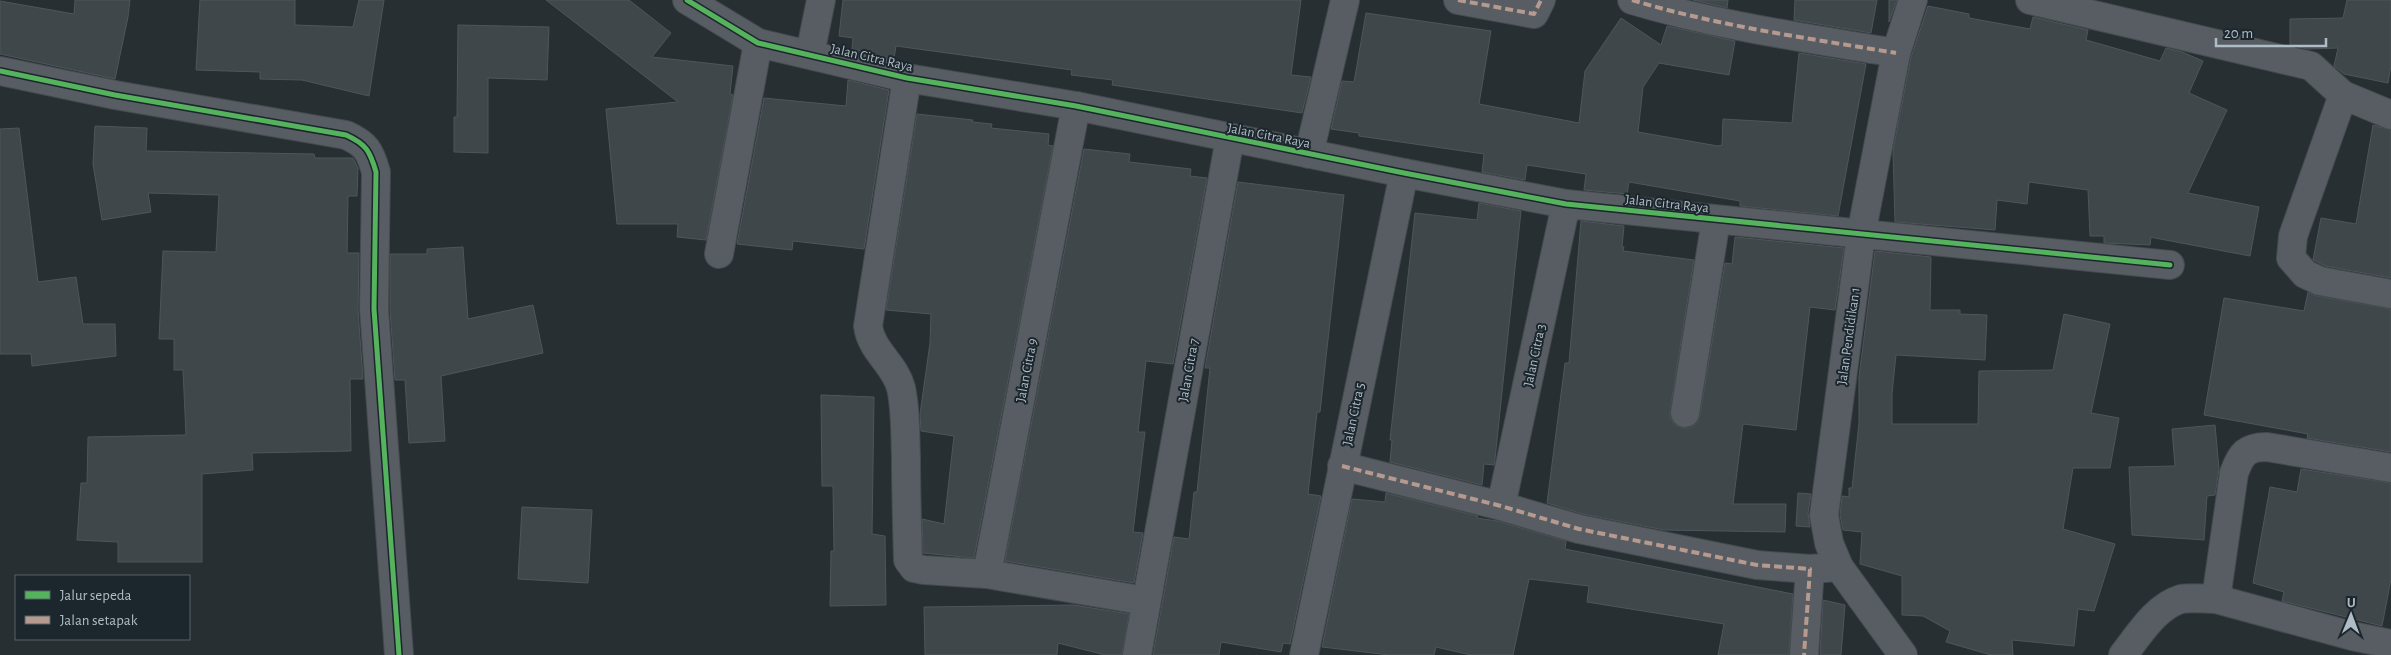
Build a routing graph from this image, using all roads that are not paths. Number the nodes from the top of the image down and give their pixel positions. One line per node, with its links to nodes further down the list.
1 (687, 0): 9 (street, Jalan Citra Raya)
2 (821, 0): 11 (street)
3 (1345, 0): 18 (street)
4 (1458, 0): 5 (street)
5 (1541, 0)
6 (1632, 0): 10 (street)
7 (1914, 0): 10 (street, Jalan Pendidikan 1)
8 (2030, 0): 14 (street)
9 (758, 42): 11 (street, Jalan Citra Raya); 23 (street)
10 (1896, 53): 22 (street, Jalan Pendidikan 1)
11 (810, 54): 13 (street, Jalan Citra Raya)
12 (0, 71): 37 (street)
13 (907, 78): 15 (street, Jalan Citra Raya); 32 (street)
14 (2343, 95): 16 (street); 25 (street)
15 (1076, 106): 17 (street, Jalan Citra Raya); 32 (street, Jalan Citra 9)
16 (2391, 115)
17 (1230, 138): 18 (street, Jalan Citra Raya); 34 (street, Jalan Citra 7)
18 (1309, 154): 19 (street, Jalan Citra Raya)
19 (1404, 174): 20 (street, Jalan Citra Raya); 27 (street, Jalan Citra 5)
20 (1566, 204): 21 (street, Jalan Citra Raya); 29 (street, Jalan Citra 3)
21 (1716, 220): 22 (street, Jalan Citra Raya); 26 (street)
22 (1861, 235): 24 (street, Jalan Citra Raya); 30 (street, Jalan Pendidikan 1)
23 (719, 254)
24 (2170, 265)
25 (2391, 294)
26 (1685, 414)
27 (1342, 466): 29 (street); 39 (street, Jalan Citra 5)
28 (2391, 468): 33 (street)
29 (1501, 506): 31 (street)
30 (1839, 567): 31 (street); 41 (street, Jalan Pendidikan 1)
31 (1810, 569): 40 (street)
32 (987, 574): 34 (street)
33 (2216, 600): 36 (street); 42 (street)
34 (1146, 601): 38 (street, Jalan Citra 7)
35 (2391, 644): 36 (street)
36 (2350, 646)
37 (399, 655)
38 (1137, 655)
39 (1304, 655)
40 (1804, 655)
41 (1902, 655)
42 (2123, 655)

